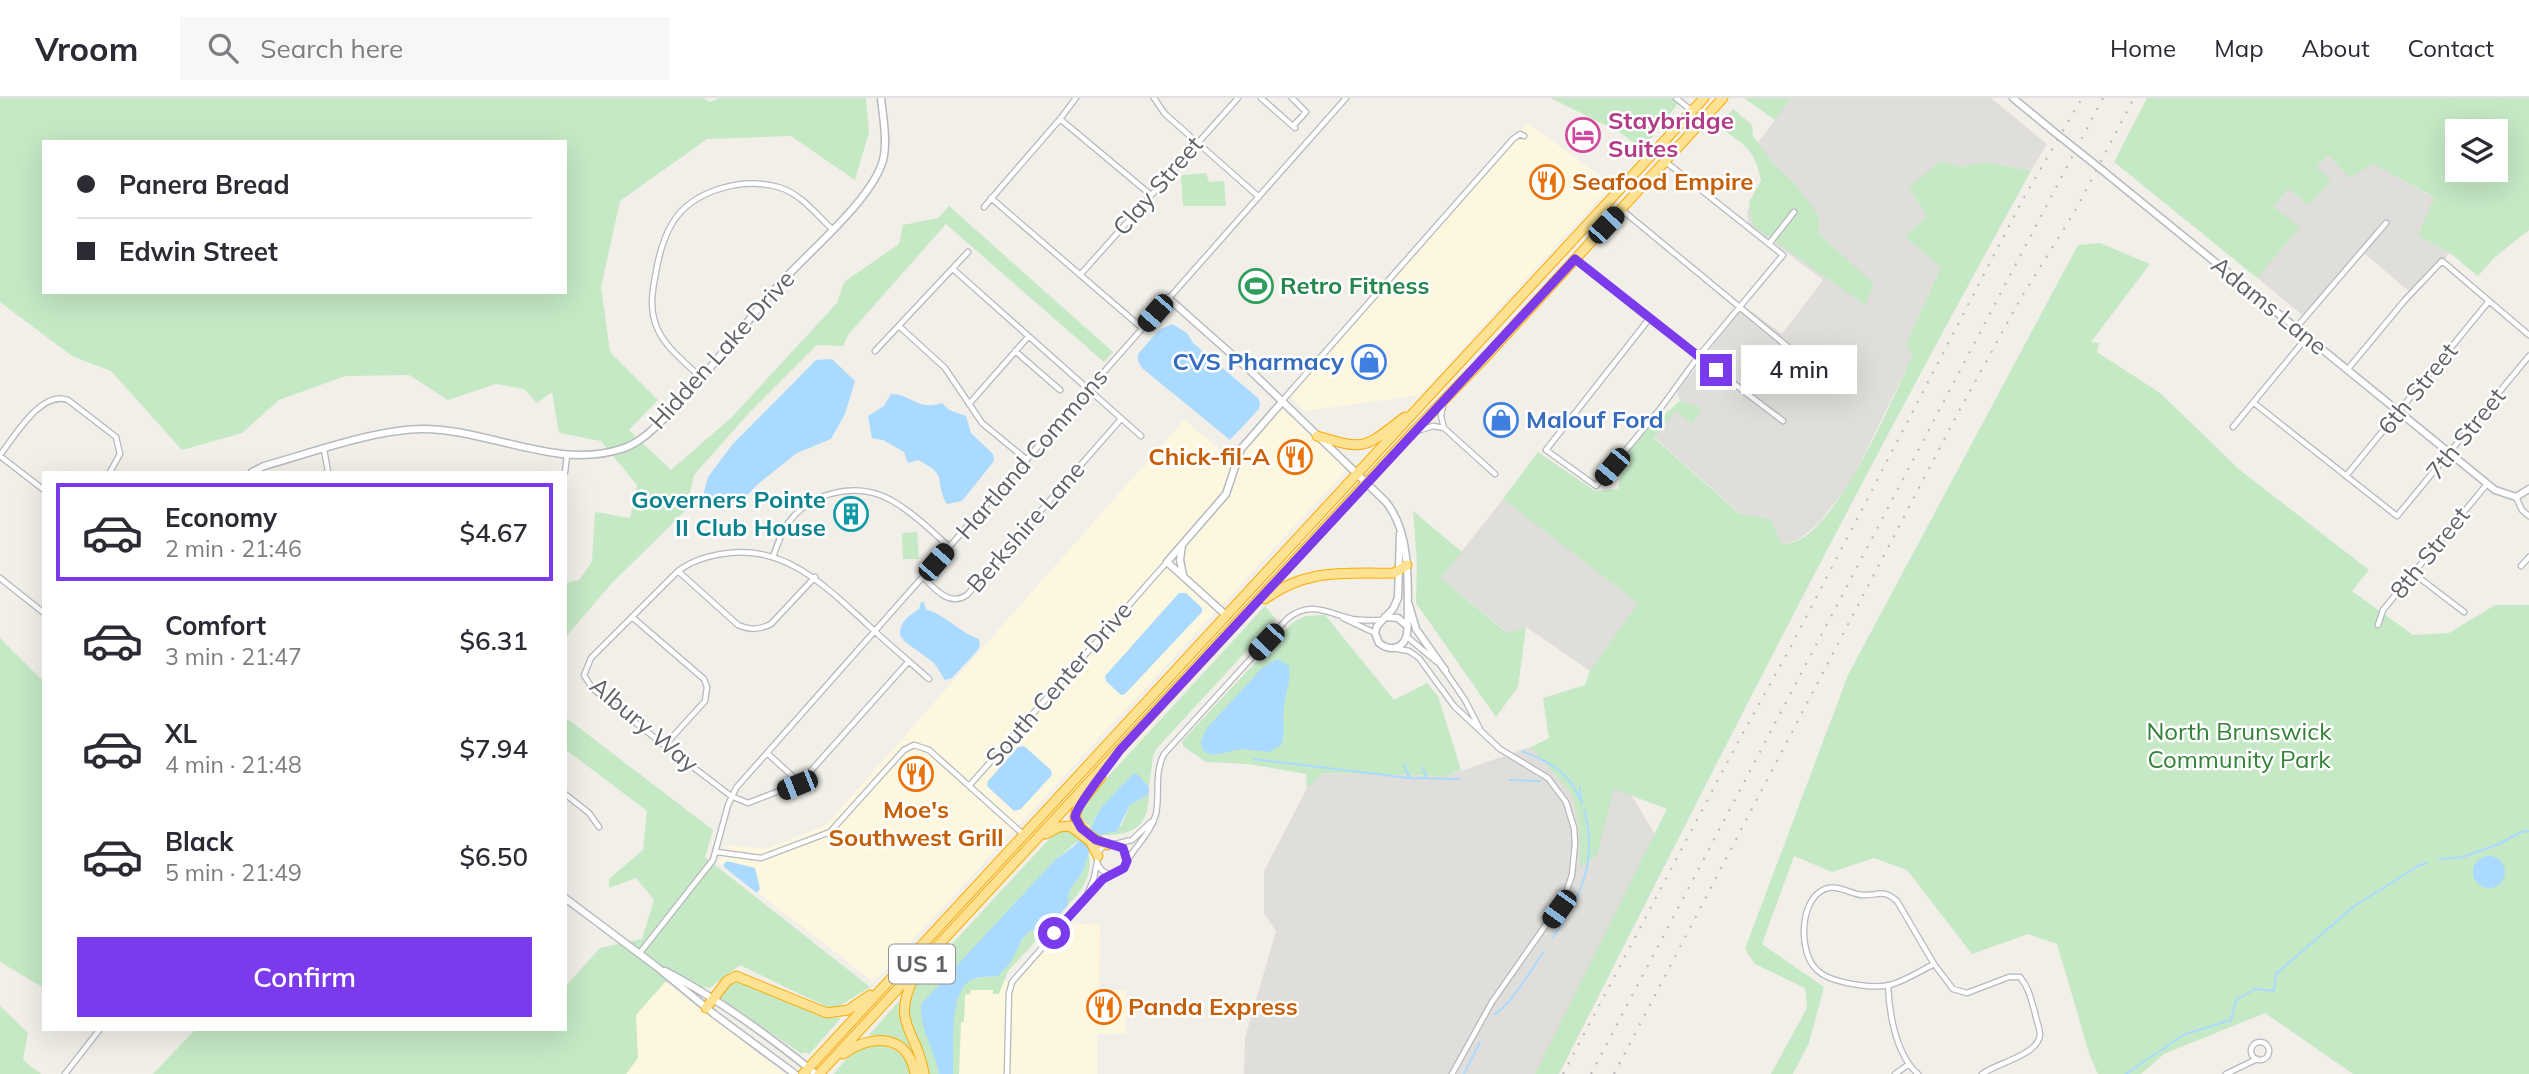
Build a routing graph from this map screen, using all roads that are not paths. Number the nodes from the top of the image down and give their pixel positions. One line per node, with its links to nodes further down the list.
1 (881, 98): 24 (street, Hidden Lake Drive)
2 (1076, 98): 13 (street)
3 (1153, 98): 15 (street)
4 (1238, 98): 15 (street, Clay Street)
5 (1261, 98): 6 (street)
6 (1292, 98)
7 (1346, 98): 18 (street, Hartland Commons)
8 (1676, 98): 12 (street)
9 (1704, 98): 12 (highway, US 1)
10 (1723, 98): 16 (highway, US 1)
11 (2013, 98): 36 (street, Adams Lane, bridge)
12 (1692, 111): 53 (highway, US 1)
13 (1060, 119): 17 (street); 19 (street)
14 (1524, 136): 50 (street)
15 (1197, 142): 17 (street, Clay Street); 18 (street)
16 (1665, 161): 21 (highway, US 1); 25 (street)
17 (1151, 195): 29 (street, Clay Street)
18 (1259, 197): 30 (street, Hartland Commons)
19 (991, 198): 20 (street); 29 (street)
20 (984, 207)
21 (1621, 209): 27 (highway, US 1); 32 (street)
22 (1794, 212): 25 (street)
23 (2386, 223): 36 (street)
24 (832, 229): 46 (street, Hidden Lake Drive); 46 (street)
25 (1769, 244): 32 (street)
26 (968, 252): 28 (street)
27 (1575, 259): 33 (street); 49 (highway, US 1)
28 (953, 269): 34 (street); 38 (street)
29 (1080, 275): 35 (street)
30 (1168, 298): 35 (street, Hartland Commons); 50 (street)
31 (2489, 301): 37 (street); 45 (street); 54 (street, 6th Street)
32 (1740, 306): 43 (street); 44 (street)
33 (1649, 319): 43 (street); 43 (street)
34 (900, 327): 40 (street); 52 (street)
35 (1142, 328): 48 (street, Hartland Commons)
36 (2296, 328): 39 (street, Adams Lane)
37 (2529, 335)
38 (1028, 337): 41 (street); 48 (street)
39 (2307, 337): 45 (street, Adams Lane); 51 (street)
40 (875, 351)
41 (1015, 351): 47 (street); 52 (street)
42 (2529, 356): 63 (street, 7th Street)
43 (1698, 357): 56 (street)
44 (1805, 361)
45 (2347, 370): 54 (street, Adams Lane)
46 (700, 377): 65 (street, Hidden Lake Drive)
47 (1060, 390)
48 (1088, 390): 55 (street); 66 (street, Hartland Commons)
49 (1443, 399): 57 (street); 59 (highway, US 1)
50 (1282, 402): 61 (street); 81 (street, South Center Drive)
51 (2254, 403): 58 (street); 73 (street)
52 (969, 404): 66 (street)
53 (1421, 406): 61 (highway); 72 (highway, US 1)
54 (2399, 413): 63 (street, Adams Lane); 73 (street, 6th Street)
55 (1121, 419): 60 (street); 94 (street, Berkshire Lane)
56 (1783, 421)
57 (1444, 428): 59 (street); 71 (street)
58 (2233, 428)
59 (1413, 432): 74 (highway, US 1)
60 (1141, 436)
61 (1317, 436): 72 (street)
62 (324, 449): 65 (street, Hidden Lake Drive); 68 (street, Hidden Lake Drive); 69 (street)
63 (2449, 454): 73 (street, 7th Street); 75 (street, Adams Lane)
64 (0, 455): 67 (street); 76 (street)
65 (567, 455): 70 (street)
66 (1027, 460): 82 (street, Hartland Commons)
67 (111, 471)
68 (253, 471)
69 (328, 471)
70 (565, 471)
71 (1495, 474)
72 (1358, 475): 74 (street); 100 (highway, US 1)
73 (2346, 477)
74 (1366, 483): 80 (street); 99 (highway, US 1)
75 (2487, 484): 78 (street, Adams Lane); 90 (street, 8th Street)
76 (42, 488)
77 (2529, 489): 78 (street)
78 (2516, 497): 79 (street)
79 (2529, 516)
80 (1400, 534): 86 (street); 89 (street)
81 (1182, 545): 85 (street, South Center Drive); 91 (street)
82 (950, 547): 83 (street); 94 (street, Hartland Commons)
83 (773, 556): 88 (street, Albury Way); 93 (street, Albury Way)
84 (2529, 557): 87 (street)
85 (1167, 562): 91 (street); 117 (street, South Center Drive)
86 (1407, 565): 89 (highway); 95 (street)
87 (2521, 566)
88 (678, 571): 93 (street); 101 (street, Albury Way)
89 (1398, 572): 99 (highway); 102 (street)
90 (2413, 573): 97 (street); 103 (street, 8th Street)
91 (1183, 577): 100 (street)
92 (0, 578): 96 (street)
93 (815, 578): 105 (street, Albury Way)
94 (923, 578): 105 (street, Hartland Commons)
95 (1407, 594): 104 (street); 110 (street)
96 (42, 611)
97 (2464, 612)
98 (1336, 614): 102 (street); 106 (street); 120 (street)
99 (1244, 615): 114 (highway, US 1)
100 (1227, 616): 123 (highway, US 1)
101 (632, 617): 113 (street); 113 (street, Albury Way)
102 (1383, 619): 104 (street); 106 (street)
103 (2378, 625)
104 (1407, 627): 107 (street)
105 (875, 632): 109 (street, Albury Way); 115 (street, Hartland Commons)
106 (1376, 633): 108 (street)
107 (1406, 636): 108 (street); 110 (street)
108 (1394, 649): 112 (street)
109 (909, 661): 111 (street, Albury Way); 116 (street)
110 (1445, 670): 112 (street)
111 (929, 679)
112 (1482, 733): 152 (street)
113 (664, 745): 119 (street, Albury Way)
114 (1120, 750): 122 (highway); 124 (highway, US 1)
115 (767, 753): 116 (street); 119 (street, Hartland Commons)
116 (800, 783): 119 (street)
117 (969, 786): 123 (street); 127 (street, South Center Drive)
118 (567, 796): 121 (street)
119 (731, 796): 127 (street, Hartland Commons)
120 (1154, 818): 126 (street); 129 (street)
121 (599, 827)
122 (1078, 828): 124 (highway); 125 (highway)
123 (1024, 835): 137 (highway, US 1)
124 (1038, 838): 136 (highway, US 1)
125 (1094, 843): 126 (highway); 128 (highway)
126 (1110, 844): 128 (street); 129 (street)
127 (717, 852): 133 (street, Hartland Commons)
128 (1098, 858): 130 (street); 132 (street)
129 (1127, 861): 130 (street)
130 (1110, 874): 132 (street)
131 (567, 900): 133 (street)
132 (1083, 901): 151 (street)
133 (639, 954): 135 (street)
134 (1934, 964): 138 (street); 138 (street); 155 (street)
135 (657, 967): 139 (street); 140 (street)
136 (919, 967): 144 (highway, US 1); 150 (highway)
137 (891, 979): 139 (highway); 145 (highway, US 1)
138 (1888, 985): 143 (street)
139 (713, 999): 140 (highway); 145 (street)
140 (706, 1008): 148 (street)
141 (98, 1031): 147 (street)
142 (2258, 1059): 142 (street); 156 (street)
143 (1909, 1064): 146 (street); 153 (street)
144 (827, 1065): 145 (highway, US 1); 149 (highway)
145 (812, 1072)
146 (1916, 1072): 154 (street)
147 (65, 1074)
148 (795, 1074)
149 (915, 1074)
150 (924, 1074)
151 (1007, 1074)
152 (1452, 1074)
153 (1895, 1074)
154 (1908, 1074)
155 (1982, 1074)
156 (2226, 1074)

